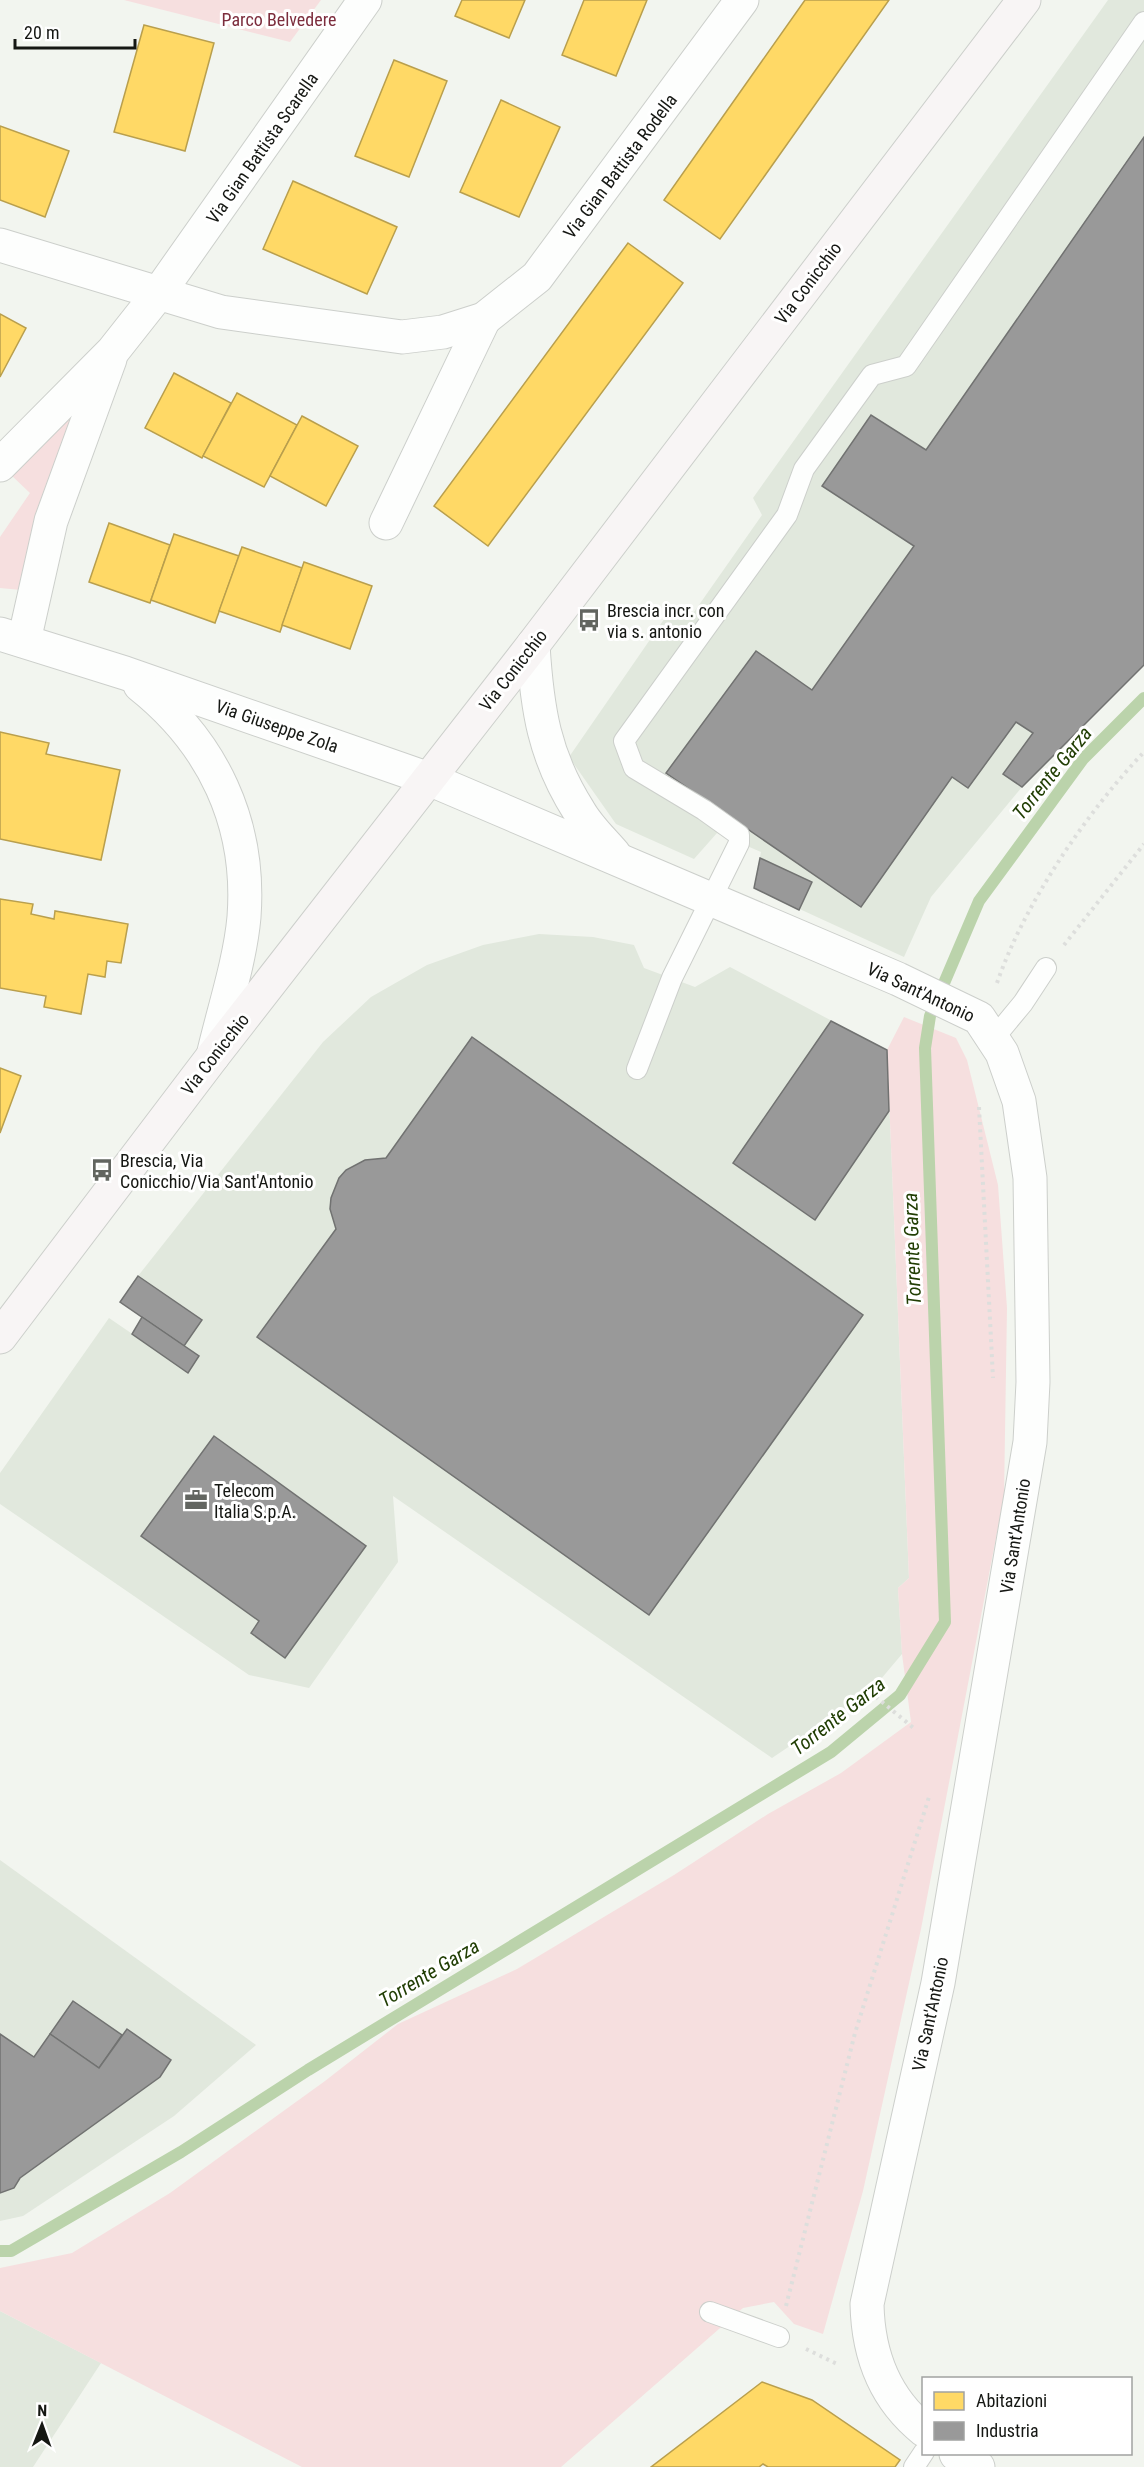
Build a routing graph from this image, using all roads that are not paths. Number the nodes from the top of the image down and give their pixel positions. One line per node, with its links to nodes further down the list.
1 (364, 0): 6 (street, Via Gian Battista Scarella)
2 (742, 0): 7 (street, Via Gian Battista Rodella)
3 (1024, 0): 12 (main road, Via Conicchio)
4 (1144, 22): 16 (lane)
5 (0, 244): 6 (street)
6 (158, 294): 7 (street, Via Gian Battista Rodella); 8 (street, Via Gian Battista Scarella)
7 (484, 319): 10 (street, Via Gian Battista Rodella)
8 (113, 351): 9 (street, Via Gian Battista Scarella); 11 (street, Via Gian Battista Scarella)
9 (0, 465)
10 (386, 523)
11 (12, 638): 13 (street, Via Giuseppe Zola)
12 (533, 645): 14 (main road, Via Conicchio); 15 (street, Via Sant'Antonio)
13 (125, 673): 14 (street, Via Giuseppe Zola); 19 (street, Via Giuseppe Zola)
14 (429, 778): 15 (street, Via Sant'Antonio); 19 (main road, Via Conicchio)
15 (617, 858): 16 (street, Via Sant'Antonio)
16 (710, 899): 18 (street, Via Sant'Antonio); 20 (lane)
17 (1046, 968): 18 (lane)
18 (986, 1027): 24 (street, Via Sant'Antonio)
19 (213, 1056): 21 (main road, Via Conicchio)
20 (638, 1069)
21 (0, 1337)
22 (710, 2312): 23 (lane)
23 (779, 2337)
24 (922, 2428)
25 (958, 2455): 26 (street)
26 (978, 2467)

